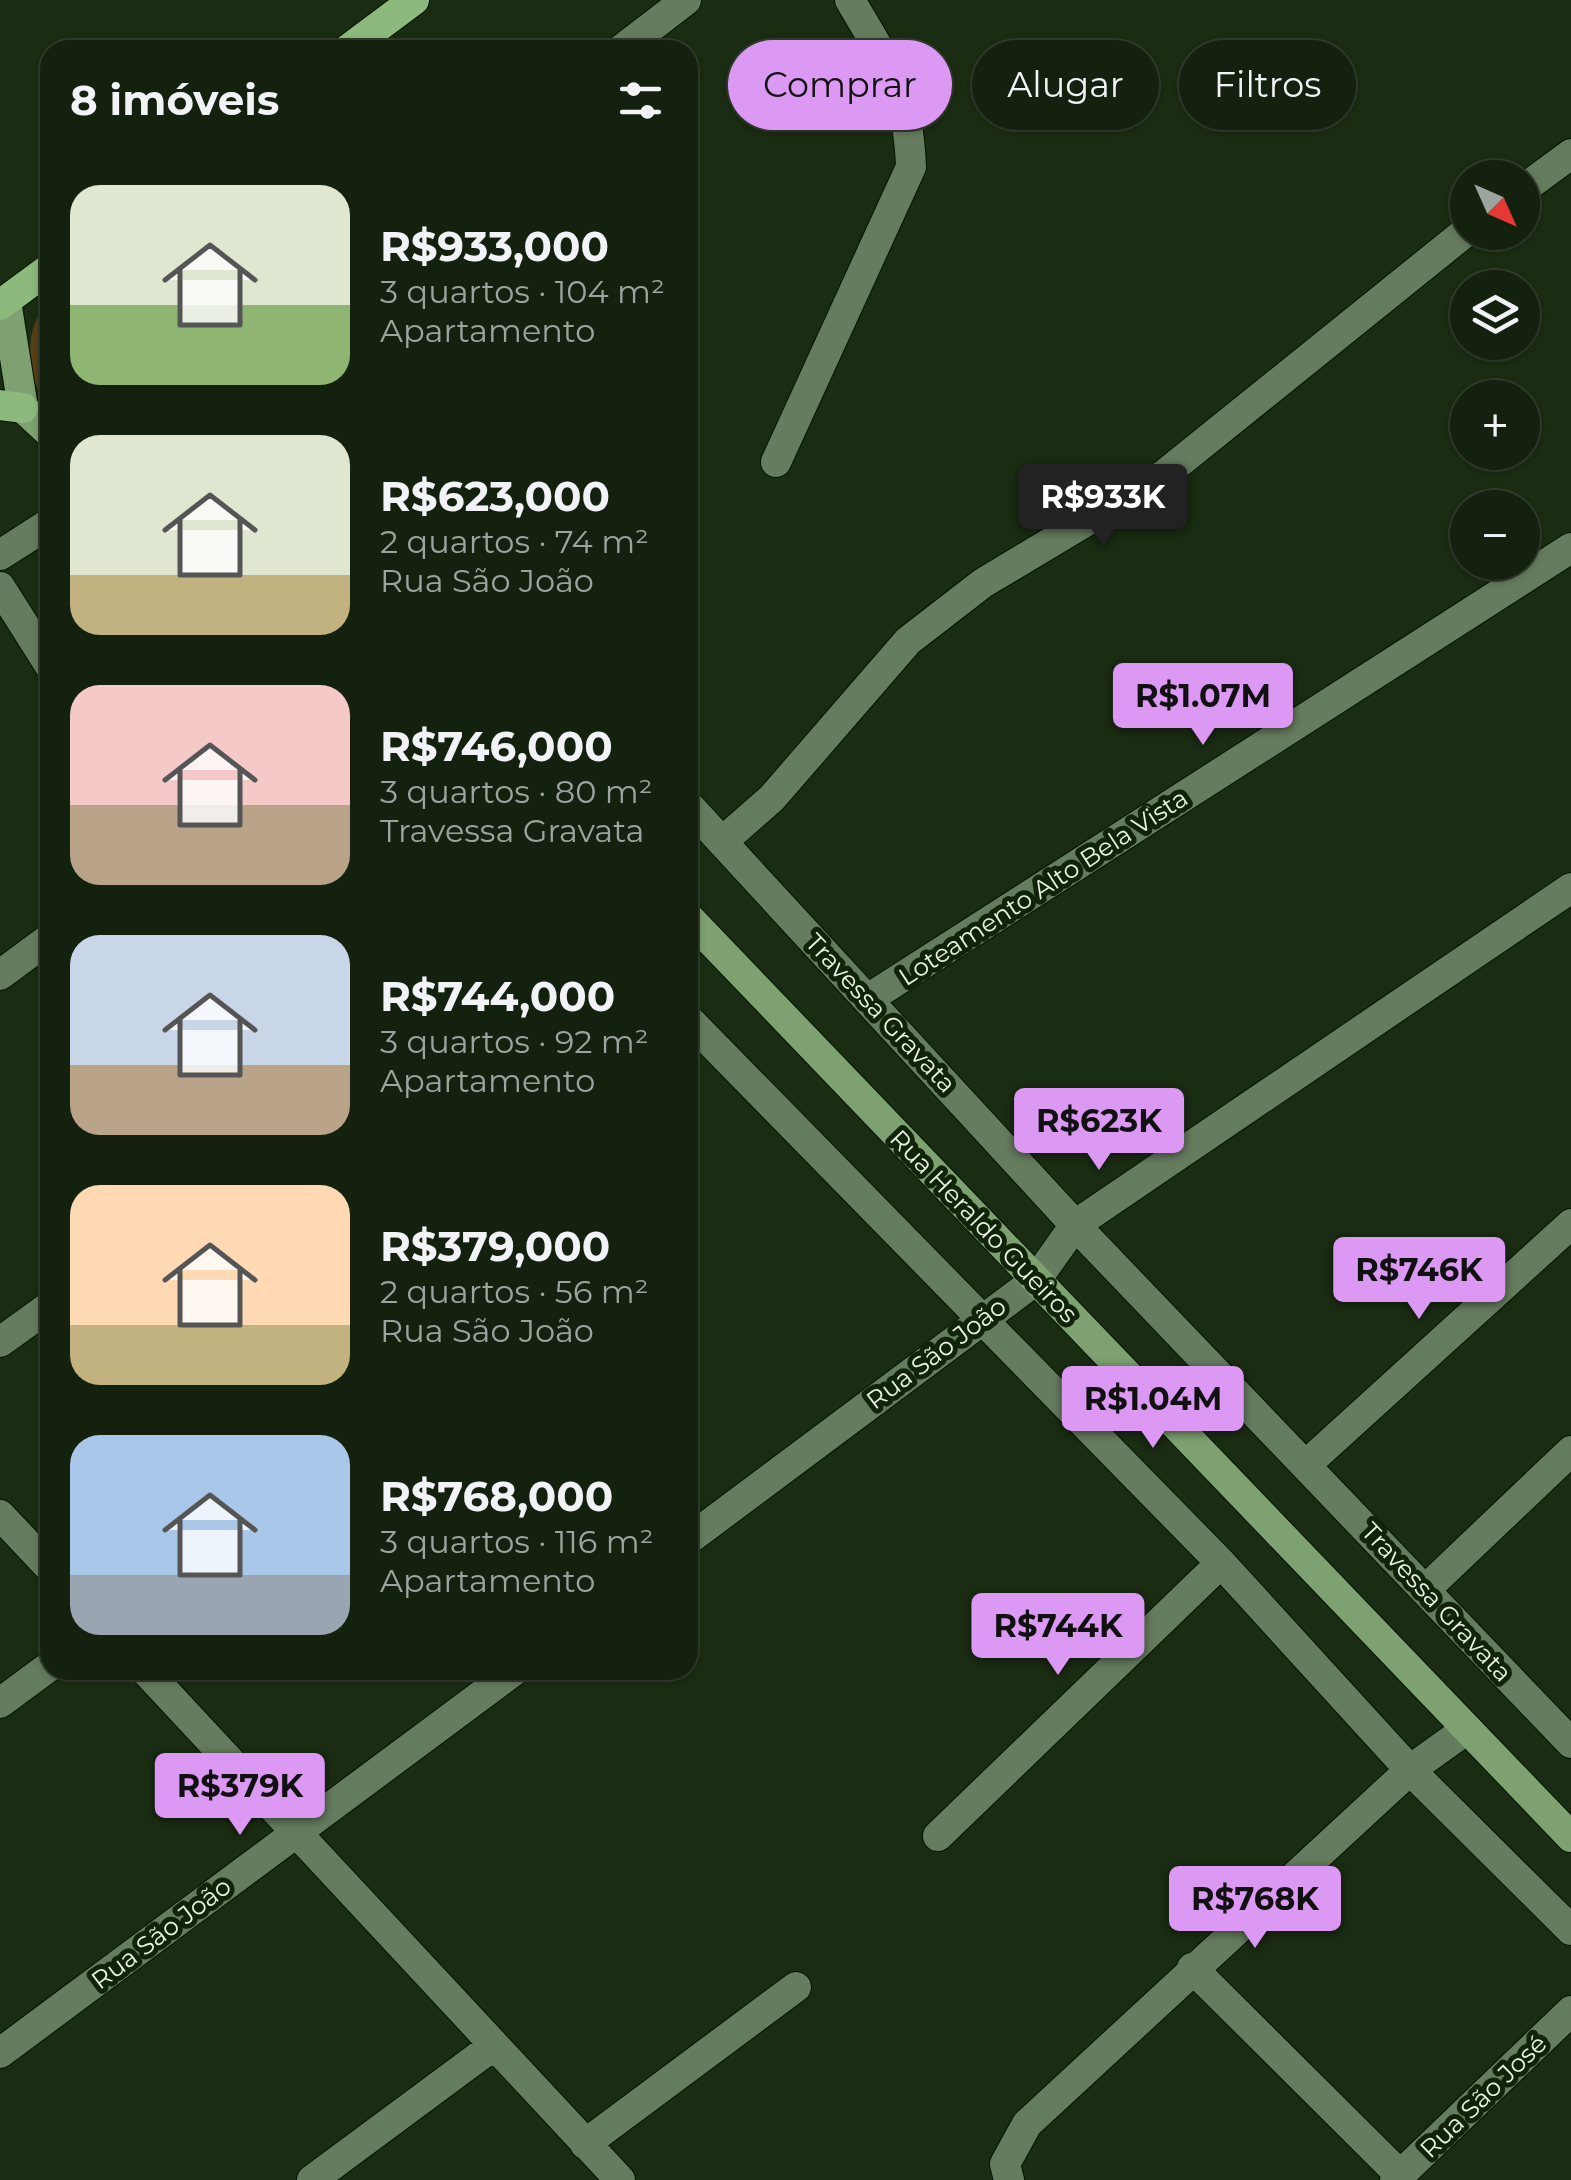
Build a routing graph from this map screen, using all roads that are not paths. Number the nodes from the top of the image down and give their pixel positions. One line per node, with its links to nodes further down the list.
1 (414, 0): 4 (highway)
2 (686, 0): 5 (street)
3 (850, 0): 13 (street)
4 (361, 40)
5 (634, 40)
6 (1571, 154): 7 (street)
7 (1540, 177)
8 (1450, 244): 20 (street)
9 (40, 275): 10 (highway)
10 (3, 303): 11 (main road)
11 (12, 406): 12 (main road)
12 (40, 426)
13 (776, 462)
14 (40, 529): 16 (street)
15 (1571, 548): 25 (street, Loteamento Alto Bela Vista)
16 (0, 555)
17 (0, 587): 18 (street)
18 (40, 650)
19 (698, 815): 20 (street, Travessa Gravata)
20 (722, 841): 25 (street, Travessa Gravata)
21 (1568, 895): 28 (street, Rua São João)
22 (698, 927): 29 (main road, Rua Heraldo Gueiros)
23 (40, 945): 24 (street)
24 (0, 975)
25 (868, 999): 28 (street, Travessa Gravata)
26 (698, 1030): 31 (street)
27 (1571, 1224): 34 (street)
28 (1075, 1225): 29 (street, Rua São João); 34 (street, Travessa Gravata)
29 (1036, 1280): 31 (street, Rua São João); 44 (main road, Rua Heraldo Gueiros)
30 (40, 1313): 32 (street)
31 (980, 1319): 36 (street, Rua São João); 38 (street)
32 (0, 1342)
33 (1571, 1451): 39 (street)
34 (1308, 1463): 39 (street, Travessa Gravata)
35 (0, 1515): 37 (street)
36 (698, 1532)
37 (40, 1557)
38 (1220, 1563): 46 (street); 48 (street)
39 (1426, 1590): 45 (street, Travessa Gravata)
40 (40, 1673): 43 (street)
41 (154, 1680): 47 (street)
42 (502, 1680): 47 (street, Rua São João)
43 (0, 1703)
44 (1467, 1730): 46 (street); 49 (main road, Rua Heraldo Gueiros)
45 (1571, 1742)
46 (1410, 1770): 50 (street); 51 (street)
47 (297, 1832): 54 (street); 55 (street, Rua São João)
48 (938, 1836)
49 (1571, 1837)
50 (1571, 1930)
51 (1192, 1968): 57 (street); 60 (street)
52 (796, 1987): 56 (street)
53 (1571, 2010): 57 (street, Rua São José)
54 (494, 2046): 56 (street); 58 (street)
55 (0, 2053)
56 (586, 2144): 59 (street)
57 (1398, 2178)
58 (312, 2180)
59 (620, 2180)
60 (1009, 2180)

